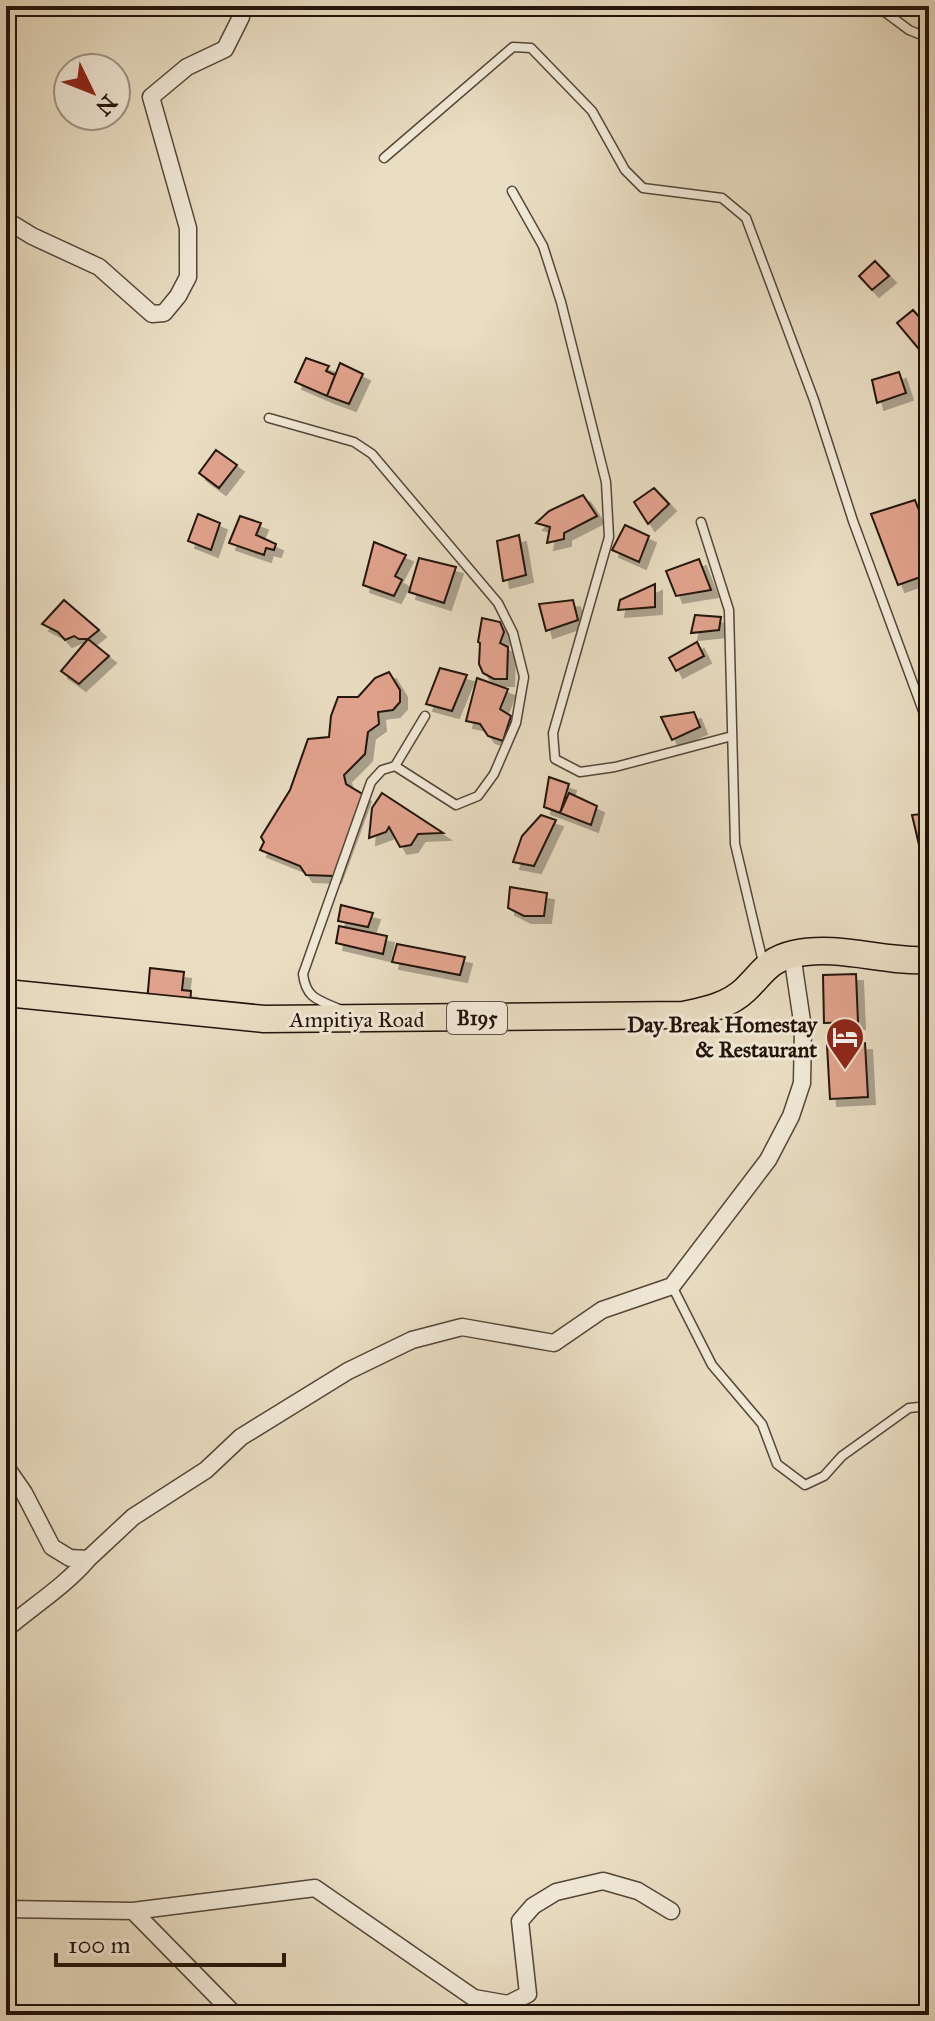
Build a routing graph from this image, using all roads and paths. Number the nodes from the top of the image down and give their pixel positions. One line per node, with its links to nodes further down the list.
1 (239, 6): 6 (street)
2 (877, 6): 3 (lane)
3 (929, 38)
4 (384, 158): 9 (lane)
5 (512, 191): 12 (lane)
6 (6, 220)
7 (269, 418): 13 (lane)
8 (701, 522): 12 (lane)
9 (926, 708): 11 (lane)
10 (425, 716): 13 (lane)
11 (929, 727)
12 (732, 736): 16 (lane)
13 (395, 766): 18 (lane)
14 (792, 954): 15 (main road, Ampitiya Road / B195); 16 (main road, Ampitiya Road / B195); 19 (street)
15 (929, 960)
16 (765, 966): 18 (main road, Ampitiya Road / B195)
17 (6, 993): 18 (main road, Ampitiya Road / B195)
18 (366, 1020)
19 (672, 1286): 20 (lane); 22 (street)
20 (929, 1406)
21 (6, 1467): 22 (street)
22 (88, 1559): 23 (street)
23 (6, 1629)
24 (6, 1909): 25 (street)
25 (133, 1911): 26 (street); 27 (street)
26 (671, 1911)
27 (235, 2015)

